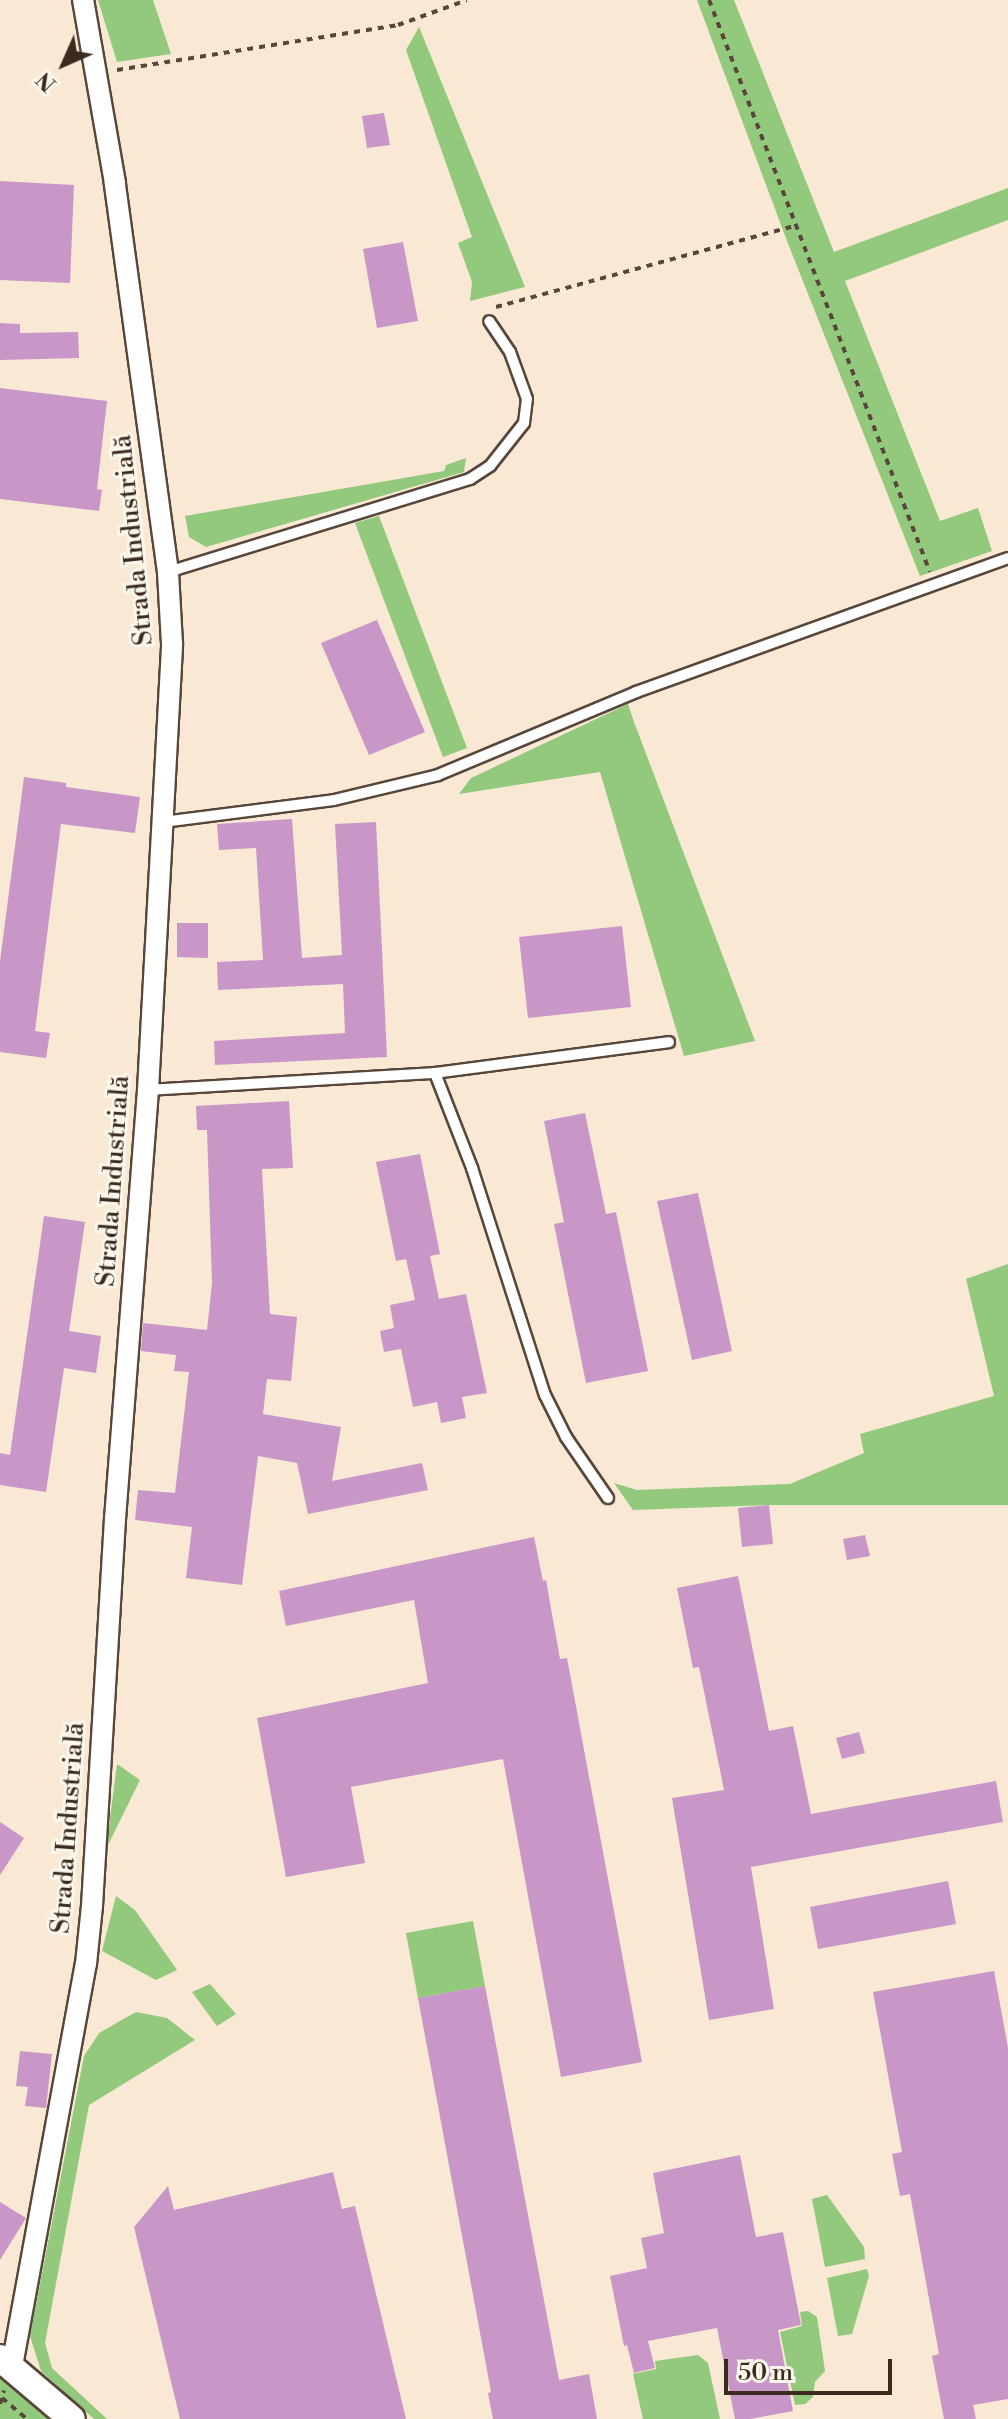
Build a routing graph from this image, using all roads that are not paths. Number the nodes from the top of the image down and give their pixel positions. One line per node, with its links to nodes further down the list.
1 (83, 0): 4 (street, Strada Industrială)
2 (489, 321): 4 (lane)
3 (1008, 558): 5 (lane)
4 (168, 572): 5 (street, Strada Industrială)
5 (163, 822): 8 (street, Strada Industrială)
6 (669, 1042): 7 (lane)
7 (435, 1073): 8 (lane); 9 (lane)
8 (148, 1090): 10 (street, Strada Industrială)
9 (608, 1498)
10 (6, 2362): 11 (street)
11 (72, 2419)

